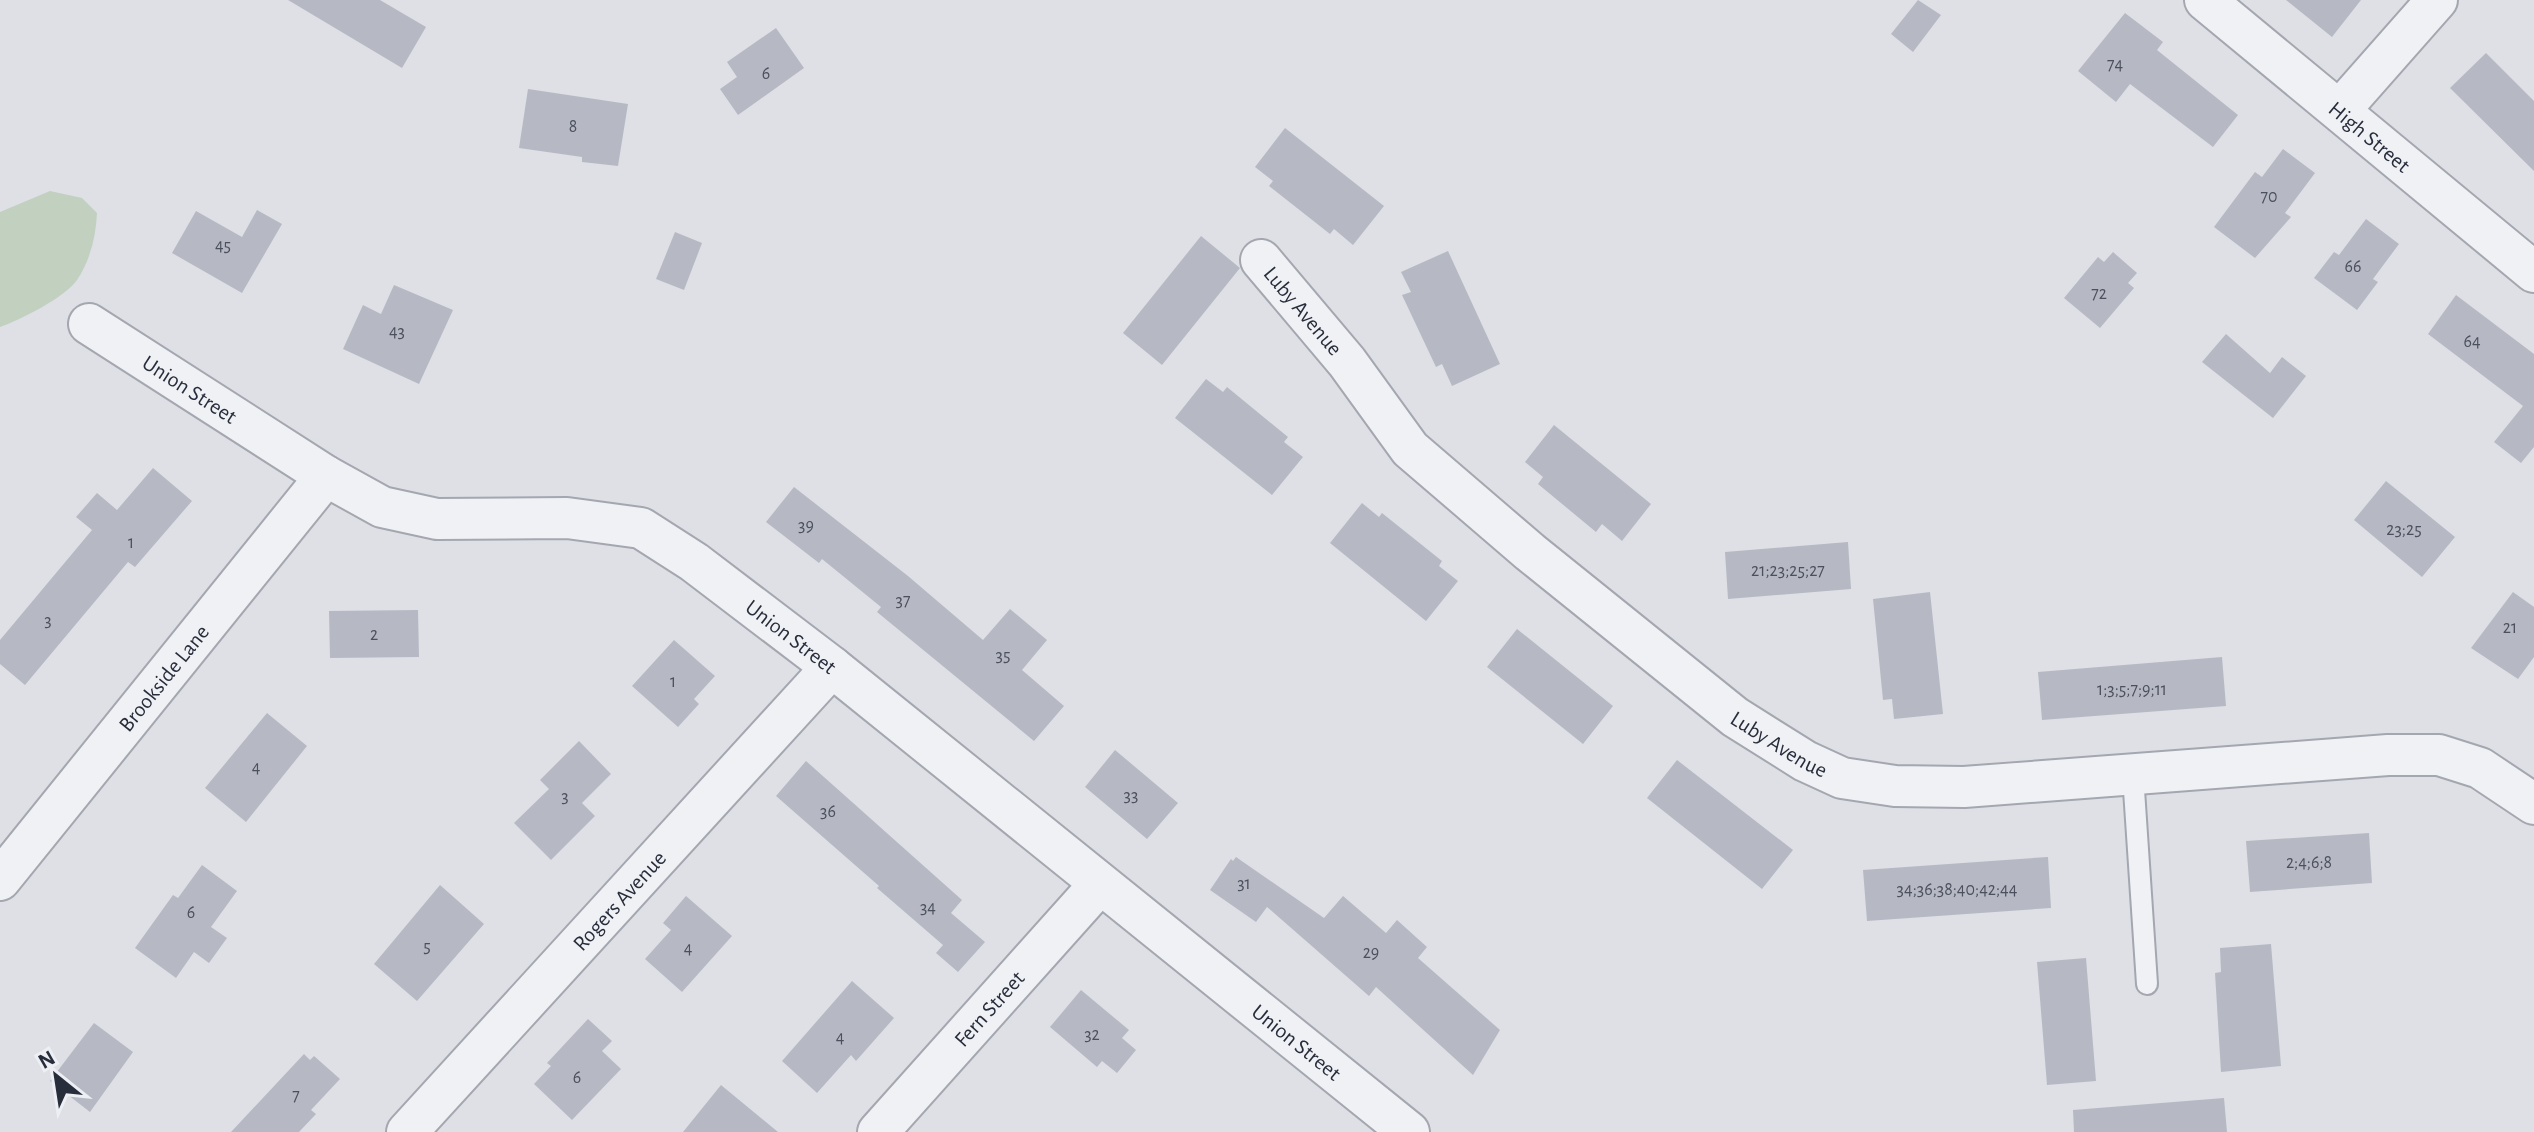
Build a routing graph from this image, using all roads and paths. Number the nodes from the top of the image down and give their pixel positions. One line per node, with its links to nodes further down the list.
1 (2205, 0): 3 (street, High Street)
2 (2437, 0): 3 (street)
3 (2340, 110): 5 (street, High Street)
4 (1261, 260): 9 (street, Luby Avenue)
5 (2534, 272)
6 (89, 324): 7 (street, Union Street)
7 (326, 476): 8 (street, Union Street); 11 (street, Brookside Lane)
8 (832, 667): 12 (street, Union Street); 14 (street, Rogers Avenue)
9 (2133, 775): 10 (street, Luby Avenue); 13 (lane)
10 (2534, 804)
11 (0, 880)
12 (1099, 885): 15 (street, Fern Street); 16 (street, Union Street)
13 (2147, 984)
14 (407, 1132)
15 (878, 1132)
16 (1409, 1132)

